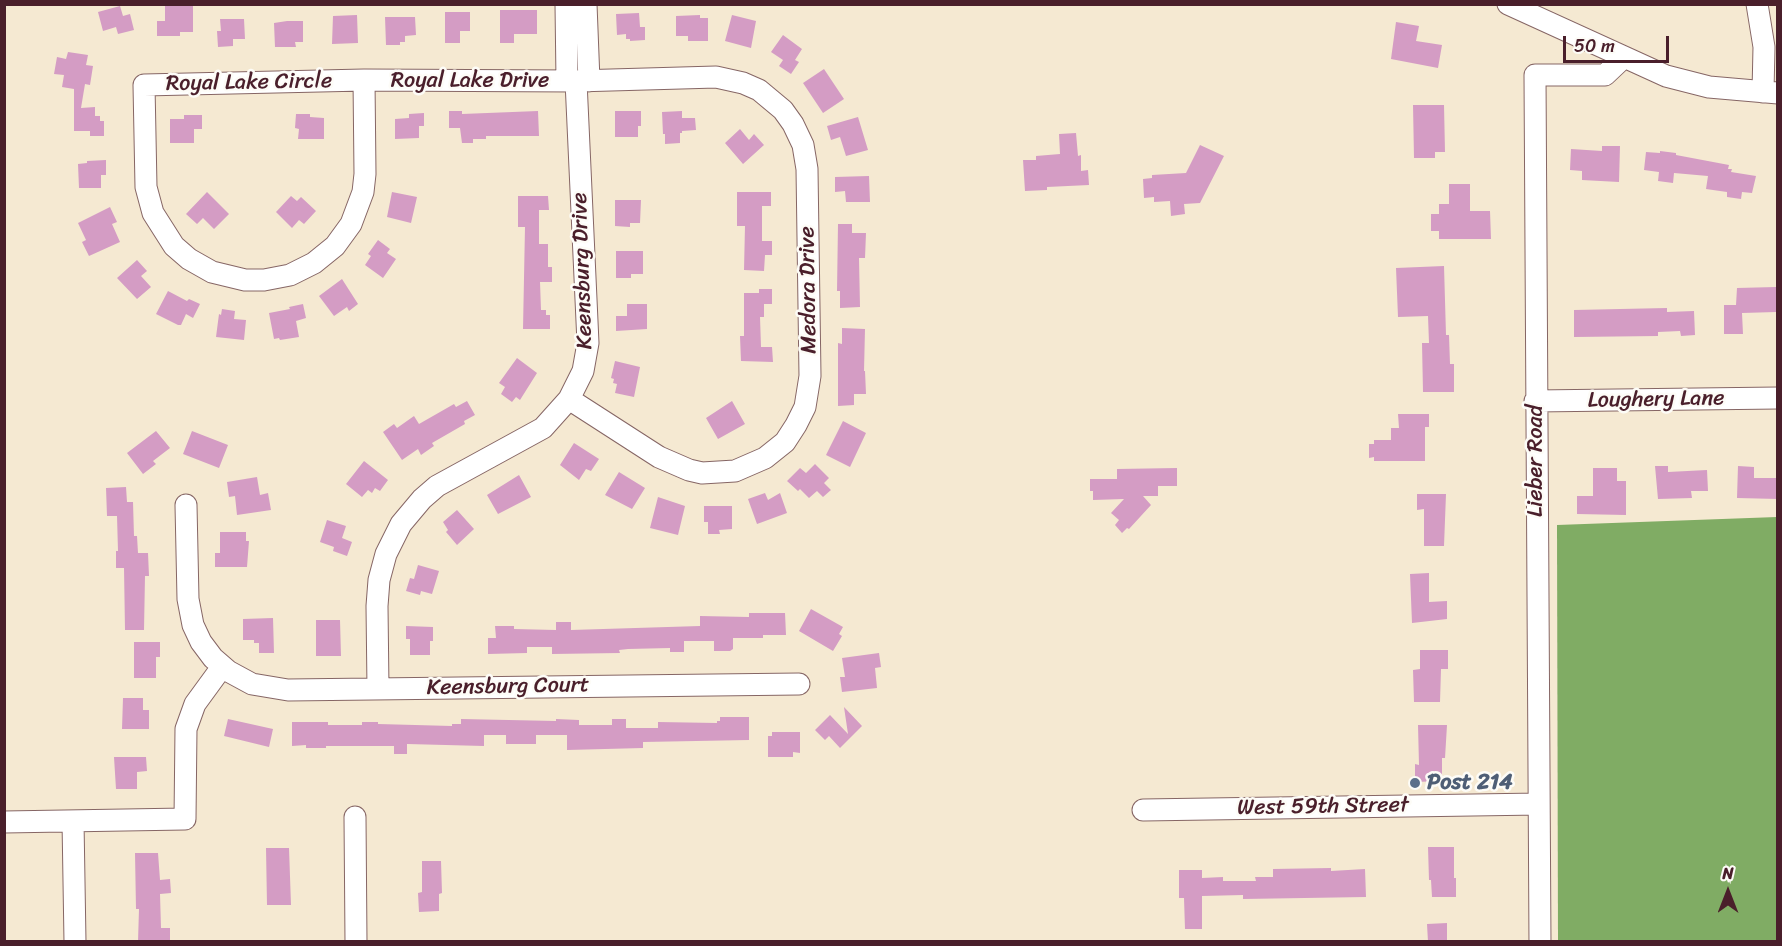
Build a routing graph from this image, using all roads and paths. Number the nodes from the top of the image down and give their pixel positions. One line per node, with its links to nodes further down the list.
1 (566, 4): 7 (street, Keensburg Drive)
2 (586, 4): 7 (street, Keensburg Drive)
3 (1508, 4): 5 (street)
4 (1758, 4): 8 (street)
5 (1623, 57): 8 (street); 11 (street, Lieber Road)
6 (364, 80): 6 (street, Royal Lake Circle); 7 (street, Royal Lake Drive)
7 (577, 81): 10 (street, Keensburg Drive); 10 (street, Medora Drive)
8 (1770, 93)
9 (1778, 398): 11 (street, Loughery Lane)
10 (569, 399): 15 (street, Keensburg Drive)
11 (1536, 401): 16 (street, Lieber Road)
12 (186, 505): 13 (street, Keensburg Court)
13 (222, 667): 15 (street, Keensburg Court); 19 (street)
14 (799, 684): 15 (street, Keensburg Court)
15 (378, 689)
16 (1539, 804): 17 (street, West 59th Street); 23 (street, Lieber Road)
17 (1143, 810)
18 (355, 817): 22 (street)
19 (73, 821): 20 (street); 21 (street)
20 (4, 822)
21 (75, 942)
22 (356, 942)
23 (1540, 942)

